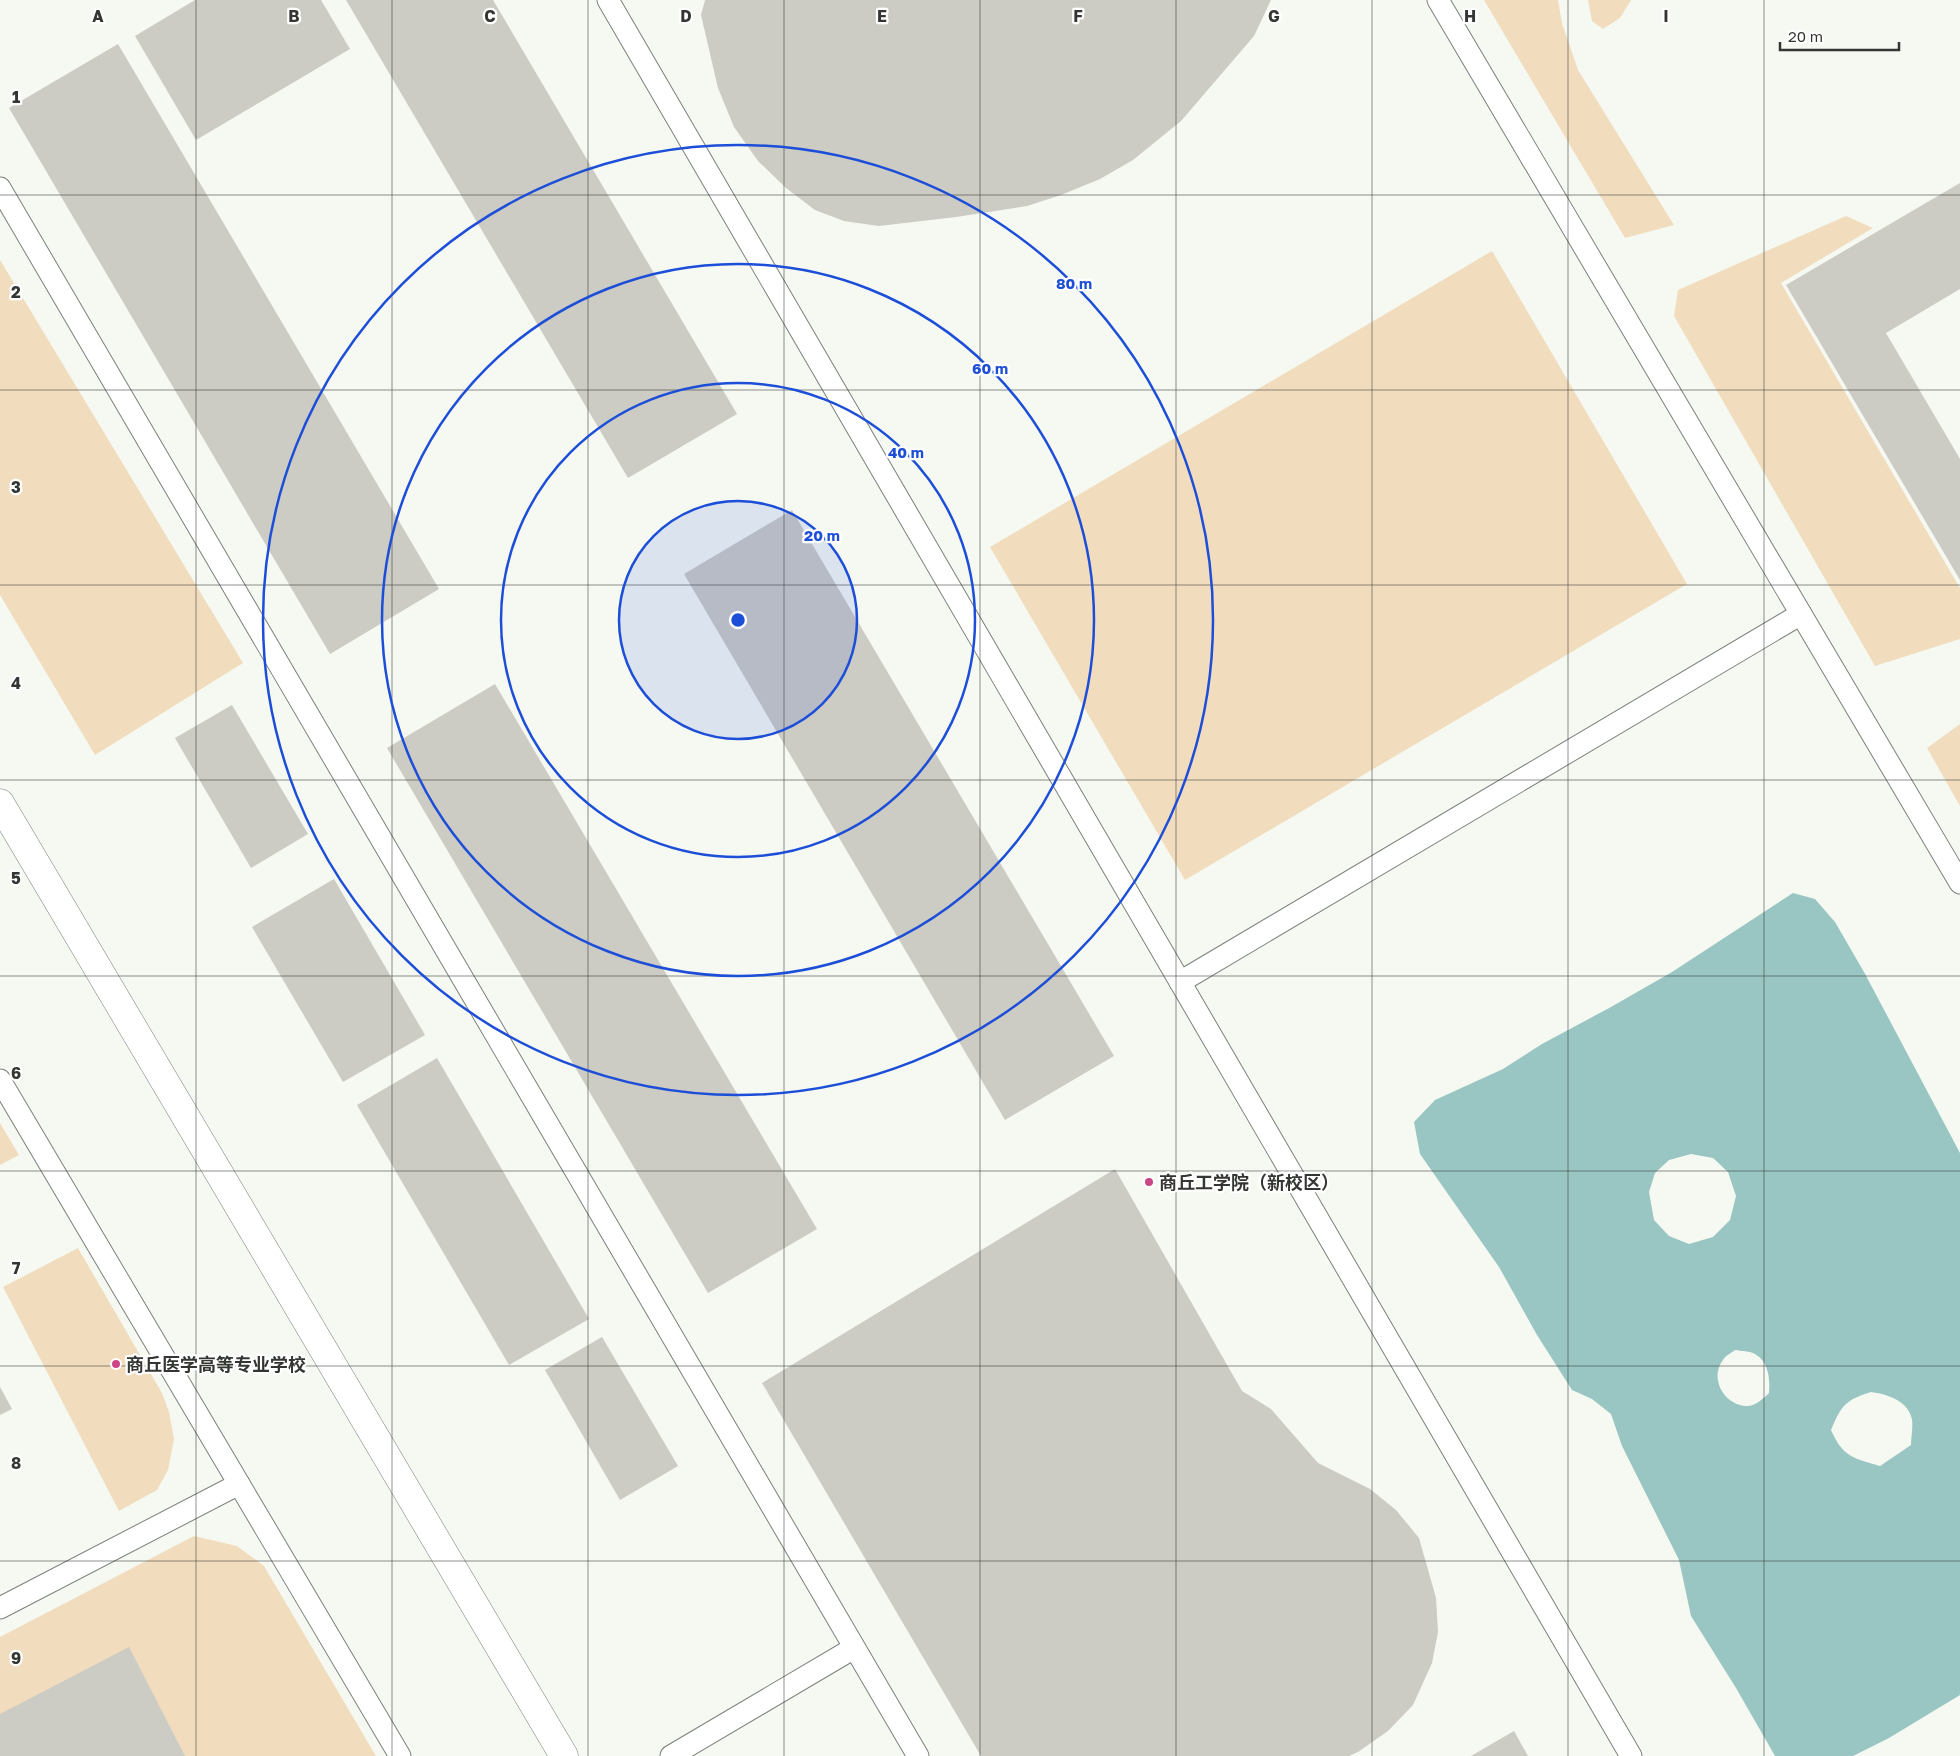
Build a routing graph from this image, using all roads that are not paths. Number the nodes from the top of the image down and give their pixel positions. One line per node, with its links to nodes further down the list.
1 (608, 0): 7 (lane)
2 (1438, 0): 4 (lane)
3 (0, 188): 11 (lane)
4 (1801, 614): 6 (lane); 7 (lane)
5 (0, 803): 13 (street)
6 (1960, 883)
7 (1180, 982): 16 (lane)
8 (0, 1080): 9 (lane)
9 (239, 1484): 10 (lane); 12 (lane)
10 (0, 1608)
11 (854, 1648): 14 (lane); 15 (lane)
12 (400, 1756)
13 (564, 1756)
14 (671, 1756)
15 (918, 1756)
16 (1630, 1756)

